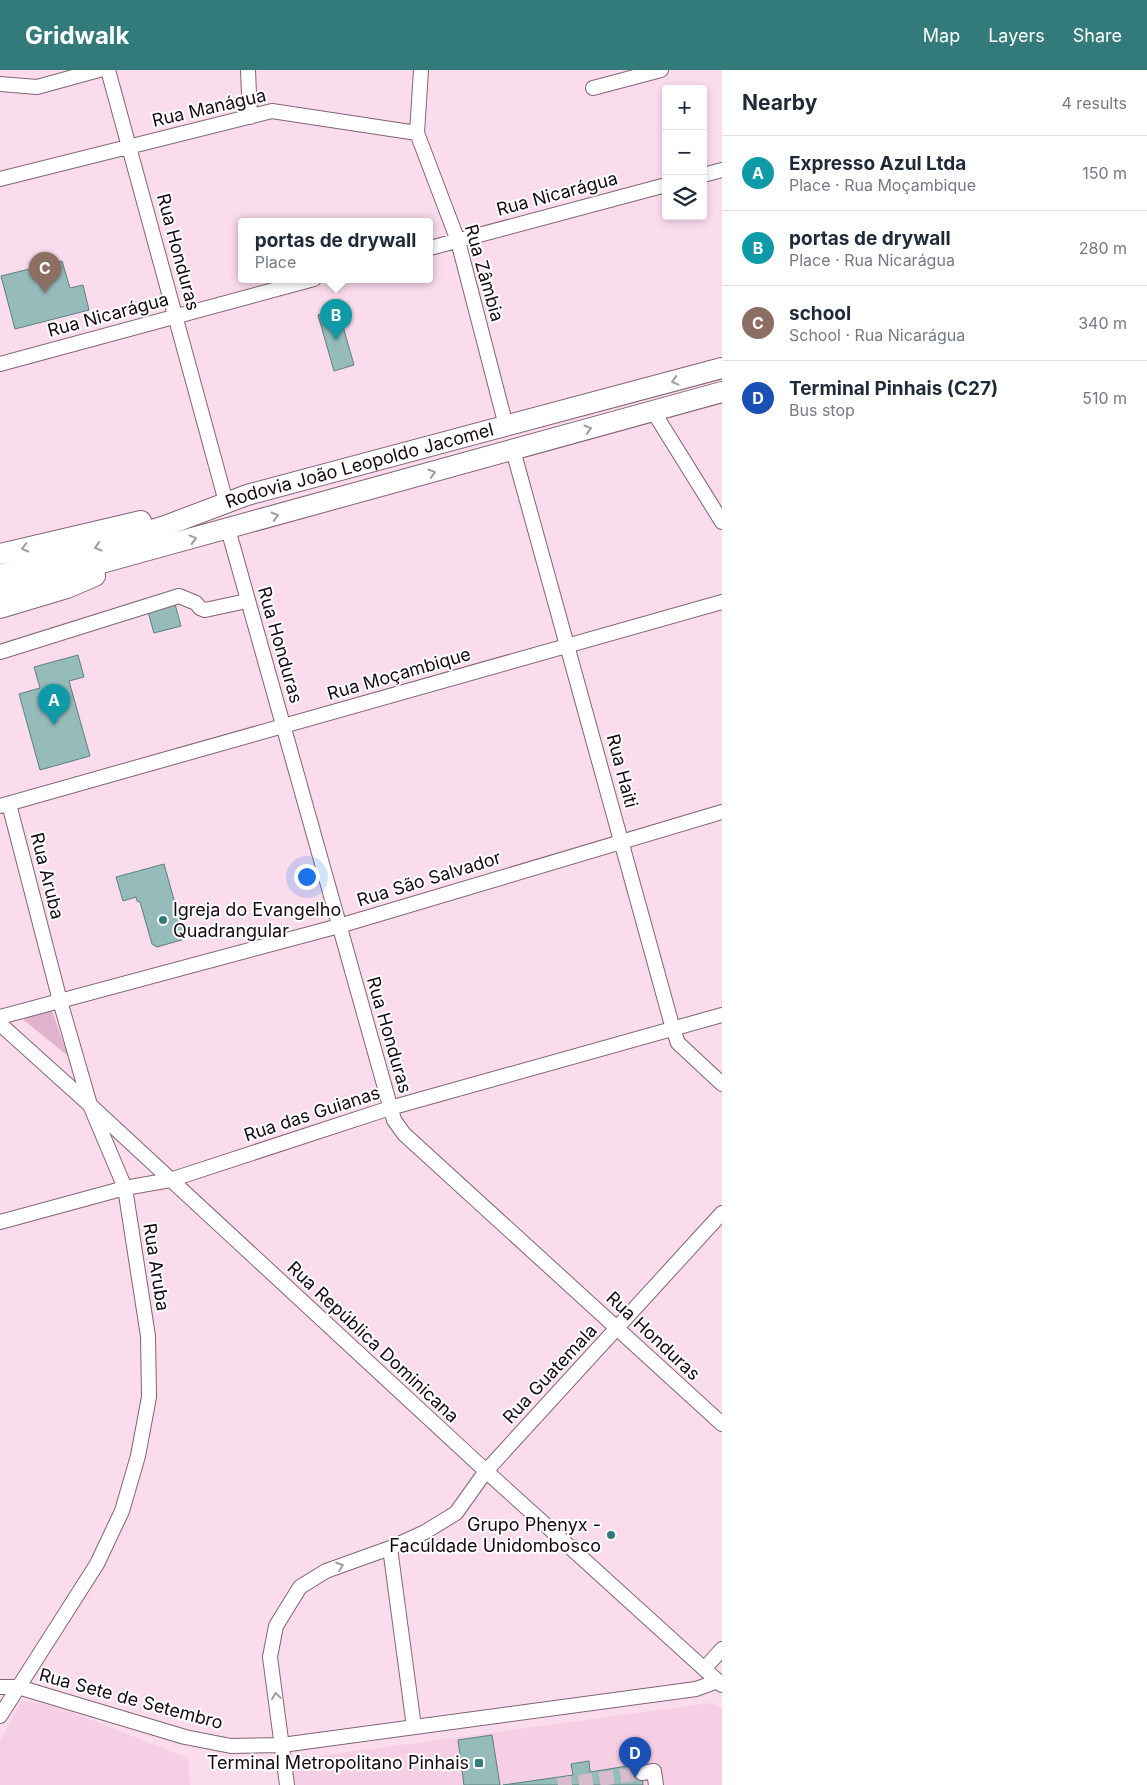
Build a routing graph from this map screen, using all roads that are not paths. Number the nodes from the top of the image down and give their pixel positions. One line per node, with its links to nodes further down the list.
1 (99, 70): 6 (street)
2 (108, 70): 10 (street, Rua Honduras)
3 (248, 70): 8 (street)
4 (421, 70): 9 (street)
5 (661, 70): 7 (street)
6 (0, 84)
7 (594, 88)
8 (250, 117): 9 (street, Rua Manágua); 10 (street, Rua Manágua)
9 (417, 133): 15 (street, Rua Zâmbia)
10 (129, 146): 13 (street, Rua Manágua); 18 (street, Rua Honduras)
11 (722, 170): 12 (street)
12 (707, 174)
13 (0, 179)
14 (662, 186): 15 (street, Rua Nicarágua)
15 (458, 240): 16 (street, Rua Nicarágua); 23 (street, Rua Zâmbia)
16 (433, 247)
17 (299, 283): 18 (street, Rua Nicarágua)
18 (175, 316): 19 (street, Rua Nicarágua); 25 (street, Rua Honduras)
19 (0, 364)
20 (722, 368): 23 (highway, Rodovia João Leopoldo Jacomel, one-way to 23)
21 (722, 392): 22 (highway, Rodovia João Leopoldo Jacomel)
22 (653, 411): 24 (highway, Rodovia João Leopoldo Jacomel, one-way to 22); 26 (street)
23 (506, 426): 25 (highway, Rodovia João Leopoldo Jacomel)
24 (513, 450): 27 (highway, Rodovia João Leopoldo Jacomel, one-way to 24); 35 (street, Rua Haiti)
25 (226, 502): 29 (highway, one-way to 29); 30 (highway, Rodovia João Leopoldo Jacomel, one-way to 30)
26 (722, 522)
27 (228, 529): 28 (highway, Rodovia João Leopoldo Jacomel, one-way to 27); 32 (street, Rua Honduras)
28 (158, 549): 31 (highway, Rodovia João Leopoldo Jacomel); 34 (highway)
29 (0, 554)
30 (0, 575)
31 (0, 591)
32 (247, 601): 36 (street); 37 (street, Rua Honduras)
33 (722, 602): 35 (street, Rua Moçambique)
34 (0, 608)
35 (568, 646): 37 (street, Rua Moçambique); 40 (street, Rua Haiti)
36 (0, 652)
37 (284, 726): 38 (street, Rua Moçambique); 41 (street, Rua Honduras)
38 (5, 805): 42 (street, Rua Aruba)
39 (722, 812): 40 (street, Rua São Salvador)
40 (622, 842): 41 (street, Rua São Salvador); 46 (street, Rua Haiti)
41 (339, 926): 42 (street, Rua São Salvador); 49 (street, Rua Honduras)
42 (60, 1001): 44 (street, Rua São Salvador); 48 (street, Rua Aruba)
43 (722, 1015): 46 (street, Rua das Guianas)
44 (0, 1017)
45 (0, 1024): 48 (street, Rua República Dominicana)
46 (673, 1029): 47 (street, Rua Haiti); 49 (street, Rua das Guianas)
47 (722, 1084)
48 (90, 1104): 50 (street, Rua República Dominicana); 51 (street, Rua Aruba)
49 (390, 1108): 50 (street, Rua das Guianas); 54 (street, Rua Honduras)
50 (170, 1180): 51 (street, Rua das Guianas); 56 (street, Rua República Dominicana)
51 (125, 1188): 53 (street, Rua das Guianas); 62 (street, Rua Aruba)
52 (722, 1213): 54 (street, Rua Guatemala)
53 (0, 1222)
54 (618, 1328): 55 (street, Rua Honduras); 56 (street, Rua Guatemala)
55 (722, 1424)
56 (486, 1471): 57 (street, Rua Guatemala); 59 (street, Rua República Dominicana)
57 (390, 1548): 64 (street); 65 (street, Rua Guatemala, one-way to 57)
58 (722, 1649): 59 (street)
59 (704, 1669): 60 (street, Rua República Dominicana)
60 (720, 1683): 64 (street, Rua Sete de Setembro)
61 (0, 1687): 62 (street, Rua Sete de Setembro)
62 (18, 1687): 63 (street, Rua Aruba); 65 (street, Rua Sete de Setembro)
63 (0, 1716)
64 (414, 1727): 65 (street, Rua Sete de Setembro)
65 (282, 1744): 67 (street, Rua Guatemala)
66 (642, 1773): 68 (street)
67 (287, 1785)
68 (656, 1785)

